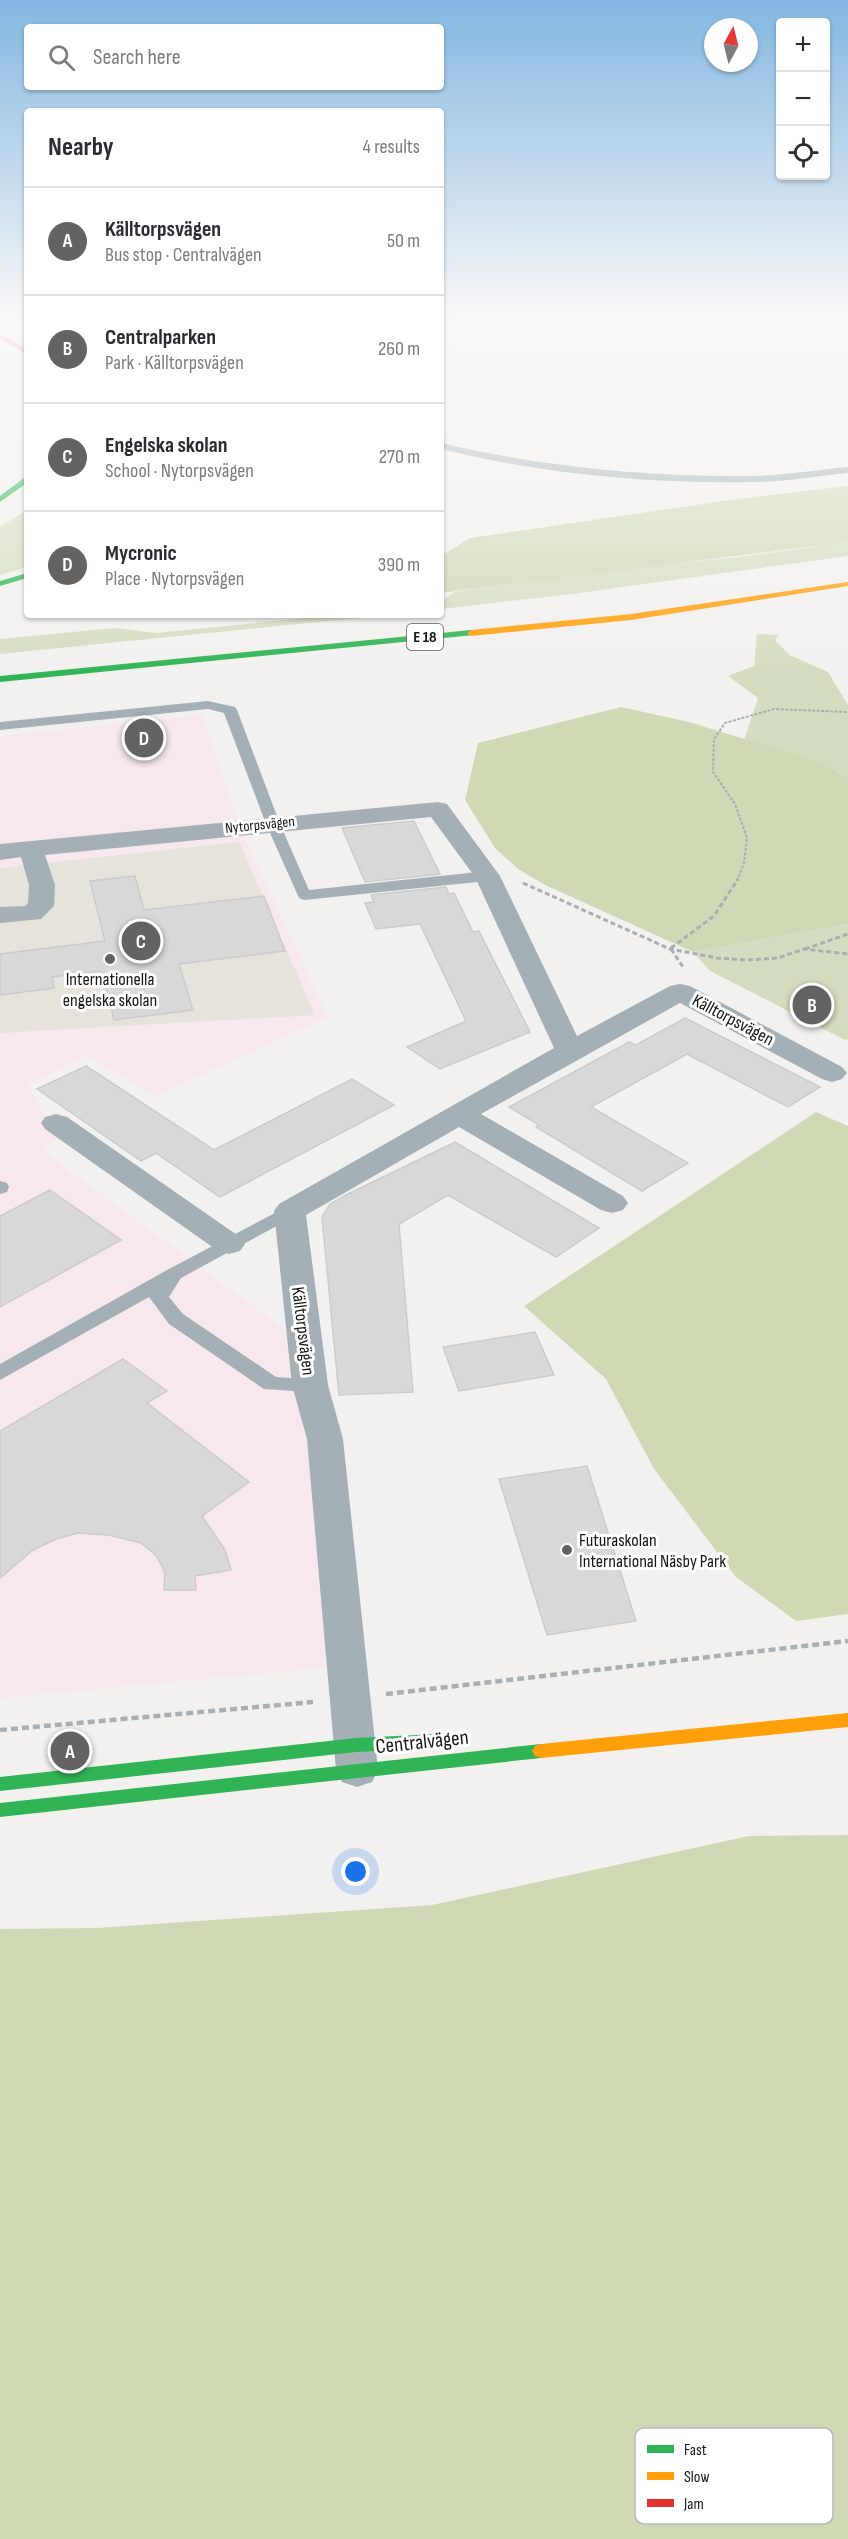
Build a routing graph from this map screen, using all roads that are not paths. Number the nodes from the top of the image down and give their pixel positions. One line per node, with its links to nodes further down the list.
1 (444, 447): 2 (lane)
2 (848, 470)
3 (24, 482): 4 (main road)
4 (0, 500)
5 (24, 576): 6 (main road)
6 (0, 584)
7 (848, 584): 8 (main road, E 18)
8 (0, 680)
9 (0, 726): 10 (lane)
10 (273, 824): 11 (street, Nytorpsvägen); 13 (street, Nytorpsvägen); 13 (lane)
11 (31, 849): 12 (street, Nytorpsvägen); 14 (street)
12 (0, 852)
13 (487, 876): 15 (street)
14 (0, 915)
15 (570, 1051): 16 (street, Källtorpsvägen); 17 (street, Källtorpsvägen)
16 (832, 1073)
17 (460, 1115): 19 (street); 20 (street, Källtorpsvägen)
18 (56, 1123): 21 (street)
19 (612, 1203)
20 (290, 1211): 21 (lane); 24 (street, Källtorpsvägen)
21 (229, 1244): 22 (lane)
22 (174, 1274): 23 (lane); 24 (lane)
23 (0, 1373)
24 (310, 1385): 28 (street, Källtorpsvägen)
25 (848, 1720): 26 (main road, Centralvägen); 28 (main road, Centralvägen)
26 (567, 1734)
27 (450, 1740): 28 (main road, Centralvägen)
28 (357, 1758): 29 (main road, Centralvägen); 30 (main road, Centralvägen)
29 (0, 1784)
30 (0, 1810)

